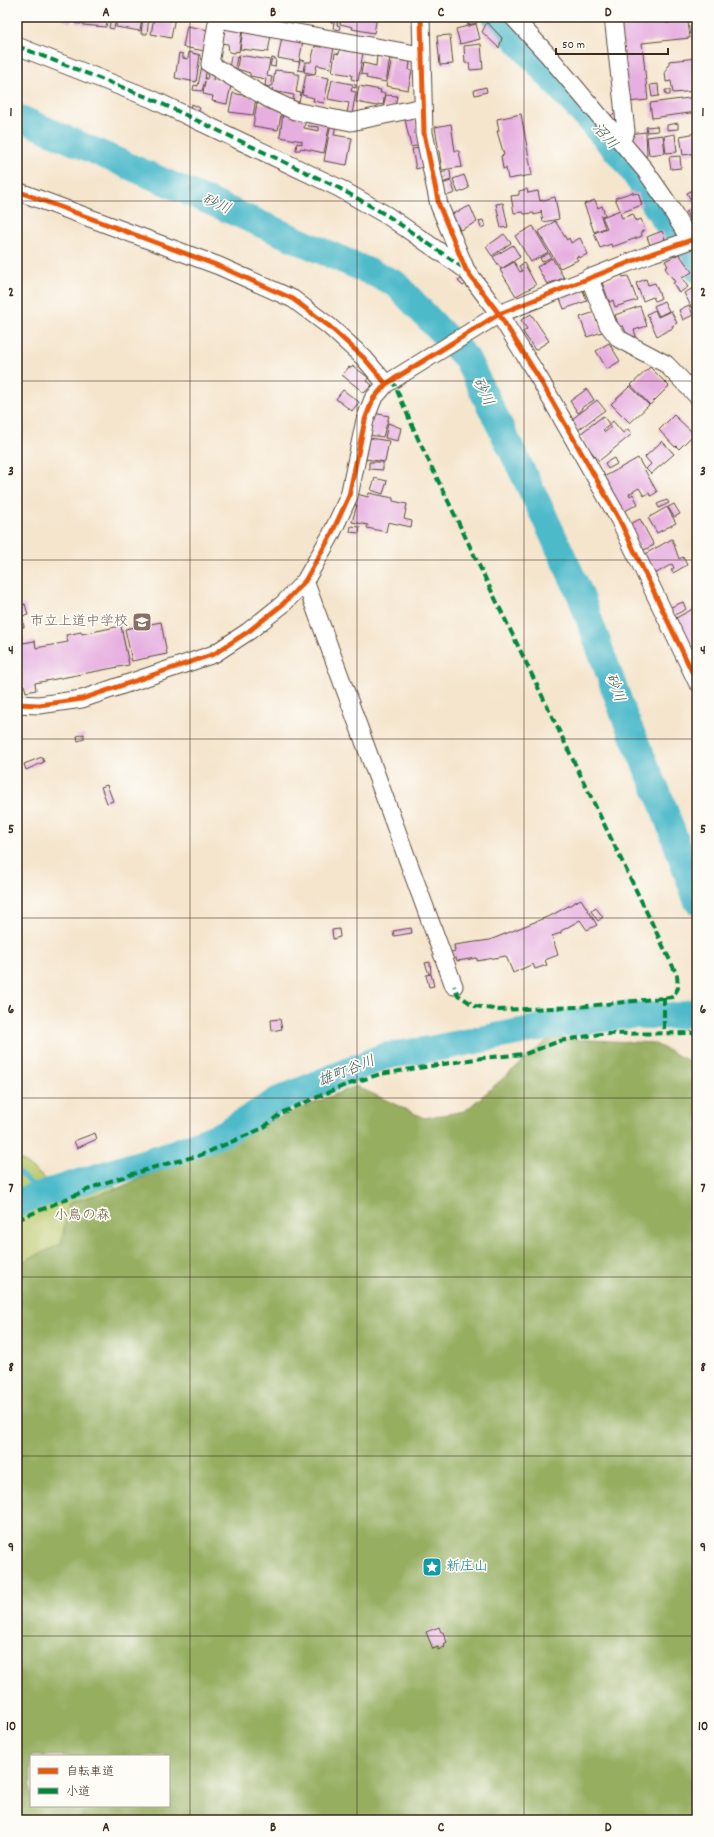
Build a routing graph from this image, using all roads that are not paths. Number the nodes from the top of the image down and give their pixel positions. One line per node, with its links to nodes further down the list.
1 (421, 17): 6 (street)
2 (513, 17): 8 (street)
3 (613, 17): 8 (street)
4 (218, 18): 6 (street); 7 (street)
5 (17, 46): 11 (street)
6 (421, 55): 7 (street)
7 (423, 107): 11 (street)
8 (621, 141): 10 (street)
9 (17, 191): 14 (street)
10 (694, 239): 12 (street)
11 (466, 270): 13 (street)
12 (589, 277): 13 (street); 15 (street)
13 (494, 317): 14 (street); 17 (street)
14 (391, 380): 16 (street)
15 (697, 396)
16 (305, 581): 18 (street); 19 (street)
17 (696, 678)
18 (17, 704)
19 (454, 986)

